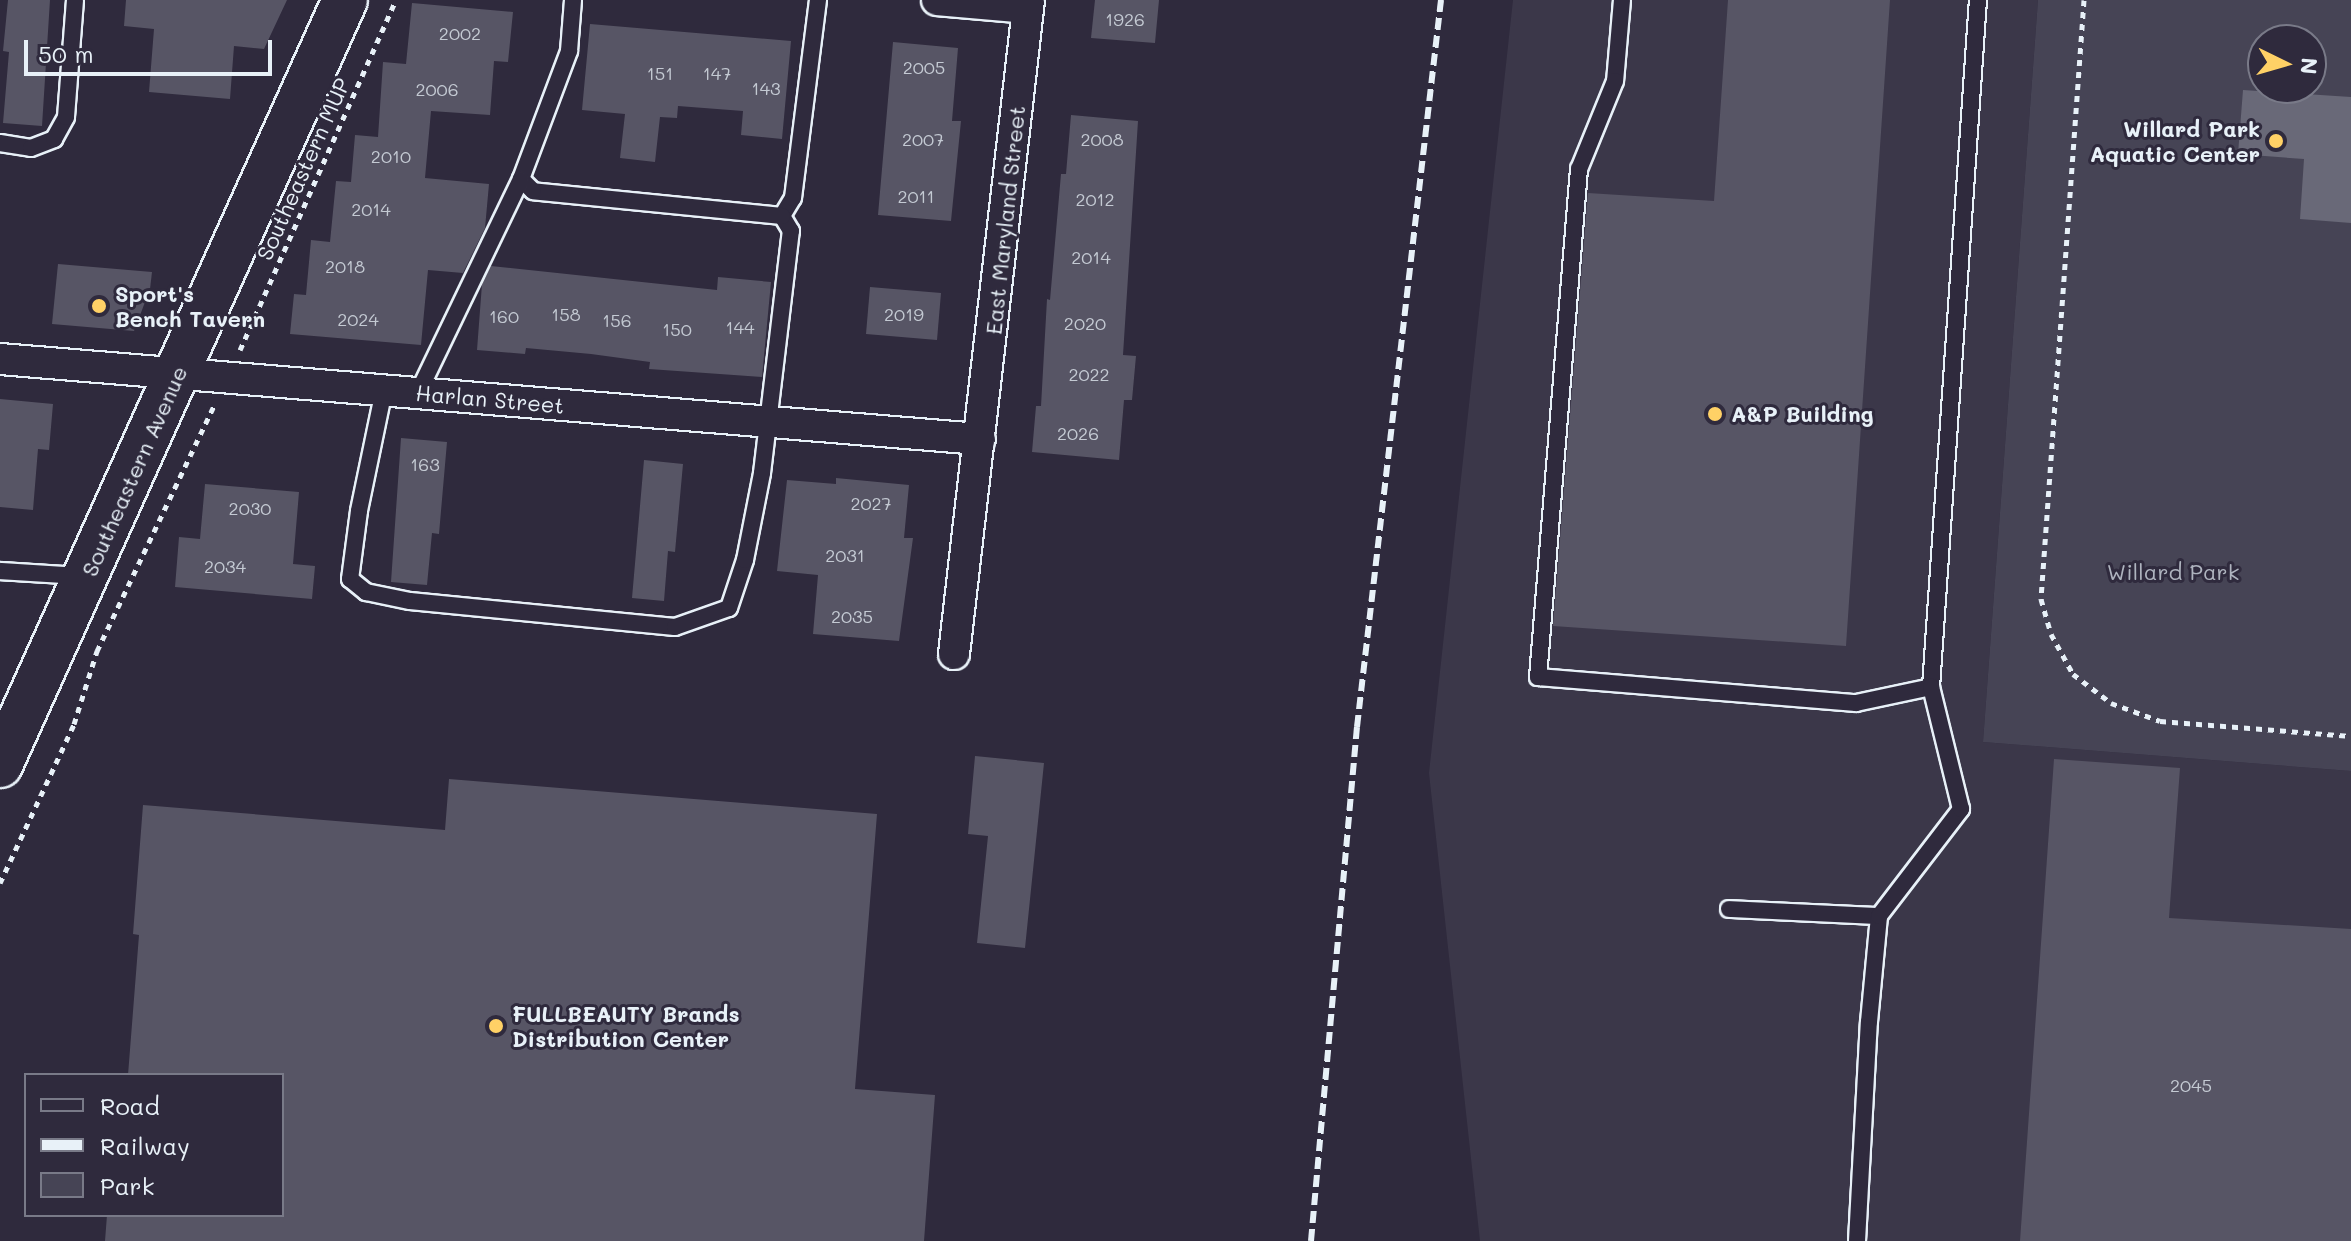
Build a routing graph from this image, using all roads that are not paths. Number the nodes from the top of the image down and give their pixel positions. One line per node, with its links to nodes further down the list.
1 (75, 0): 9 (lane)
2 (345, 0): 13 (main road, Southeastern Avenue)
3 (573, 0): 10 (lane)
4 (818, 0): 11 (lane)
5 (937, 0): 8 (street)
6 (1622, 0): 21 (lane)
7 (1978, 0): 21 (lane)
8 (1029, 4): 17 (street, East Maryland Street)
9 (0, 143)
10 (521, 179): 11 (lane); 15 (lane)
11 (782, 216): 16 (lane)
12 (0, 359): 13 (street, Harlan Street)
13 (179, 373): 14 (street, Harlan Street); 19 (main road, Southeastern Avenue)
14 (384, 390): 15 (street, Harlan Street); 16 (lane)
15 (418, 393): 16 (street, Harlan Street)
16 (770, 422): 17 (street, Harlan Street)
17 (980, 439): 20 (street, East Maryland Street)
18 (0, 571): 19 (lane)
19 (86, 577): 22 (main road, Southeastern Avenue)
20 (954, 654)
21 (1931, 687): 24 (lane)
22 (1, 761)
23 (1729, 909): 24 (lane)
24 (1879, 916): 25 (lane)
25 (1857, 1241)

